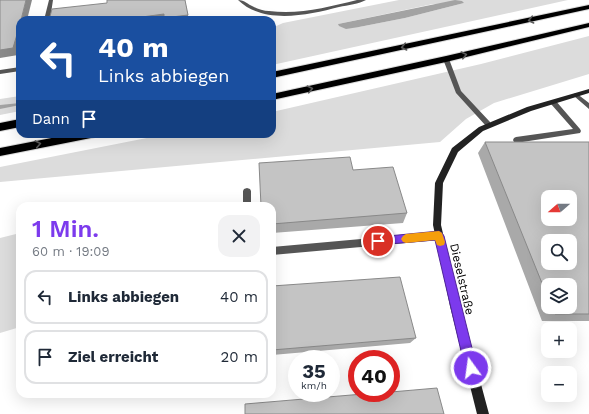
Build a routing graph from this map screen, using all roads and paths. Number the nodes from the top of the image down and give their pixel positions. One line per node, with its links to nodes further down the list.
1 (51, 0): 5 (lane)
2 (240, 0): 3 (lane)
3 (364, 0)
4 (589, 6): 10 (highway, one-way to 10)
5 (48, 16)
6 (589, 25): 7 (highway, one-way to 6)
7 (446, 59): 13 (highway, one-way to 7); 17 (lane)
8 (16, 70): 9 (lane)
9 (0, 72)
10 (276, 74)
11 (589, 91): 12 (street)
12 (576, 95): 14 (street); 15 (lane)
13 (276, 96)
14 (553, 102): 17 (street); 20 (lane)
15 (589, 108)
16 (16, 124): 18 (highway)
17 (488, 124): 24 (street, Dieselstraße)
18 (0, 127)
19 (71, 138): 21 (highway, one-way to 19)
20 (516, 140)
21 (0, 152)
22 (247, 191): 23 (lane)
23 (248, 202)
24 (439, 236): 25 (lane); 26 (street, Dieselstraße)
25 (276, 251)
26 (483, 414)

